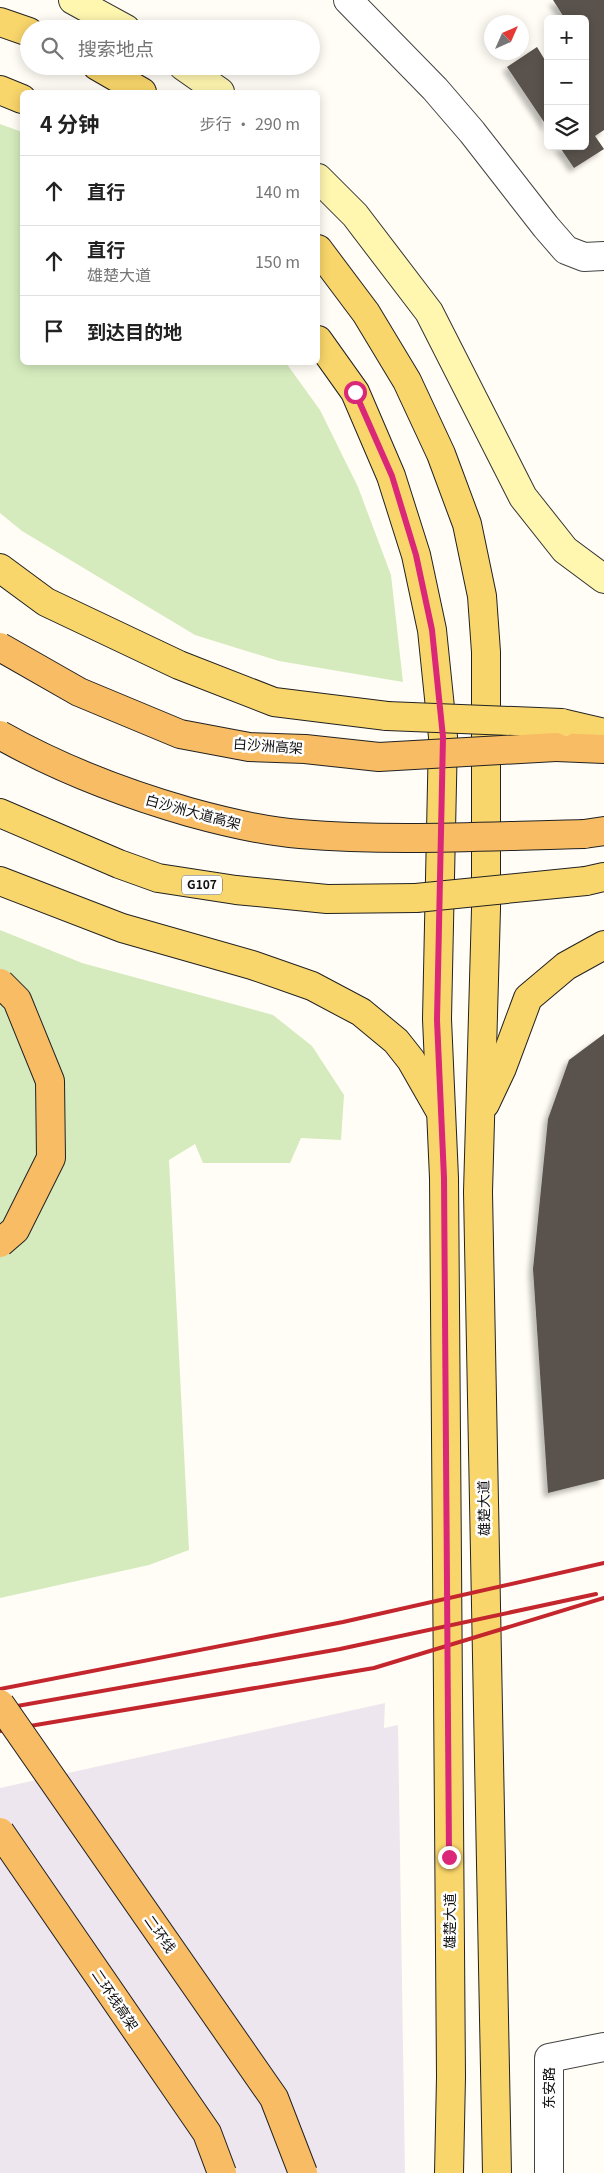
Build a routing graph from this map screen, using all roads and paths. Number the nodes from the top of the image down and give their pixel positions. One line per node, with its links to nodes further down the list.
1 (73, 0): 3 (main road)
2 (348, 0): 14 (street)
3 (110, 20)
4 (0, 22): 5 (main road)
5 (20, 29)
6 (113, 75): 9 (main road)
7 (196, 75): 10 (main road)
8 (0, 90): 11 (main road)
9 (139, 90)
10 (217, 90)
11 (20, 98)
12 (320, 180): 17 (main road)
13 (320, 252): 30 (main road, 雄楚大道)
14 (604, 256)
15 (320, 343): 29 (main road, 雄楚大道)
16 (0, 568): 21 (main road, bridge)
17 (604, 579)
18 (0, 647): 21 (highway, 白沙洲高架, bridge)
19 (604, 733): 21 (main road)
20 (0, 735): 24 (highway, 白沙洲大道高架, bridge)
21 (559, 735): 22 (highway, 白沙洲高架)
22 (604, 749)
23 (0, 813): 25 (main road, G107, bridge)
24 (594, 832)
25 (595, 879)
26 (0, 881): 29 (main road)
27 (604, 945): 30 (main road)
28 (0, 983): 31 (highway, bridge)
29 (441, 1106): 37 (main road, 雄楚大道)
30 (481, 1112): 38 (main road, 雄楚大道)
31 (0, 1243)
32 (0, 1704): 36 (highway, 二环线, bridge)
33 (0, 1832): 35 (highway, 二环线高架, bridge)
34 (604, 2047): 39 (street, 东安路)
35 (222, 2173)
36 (303, 2173)
37 (449, 2173)
38 (498, 2173)
39 (548, 2173)

